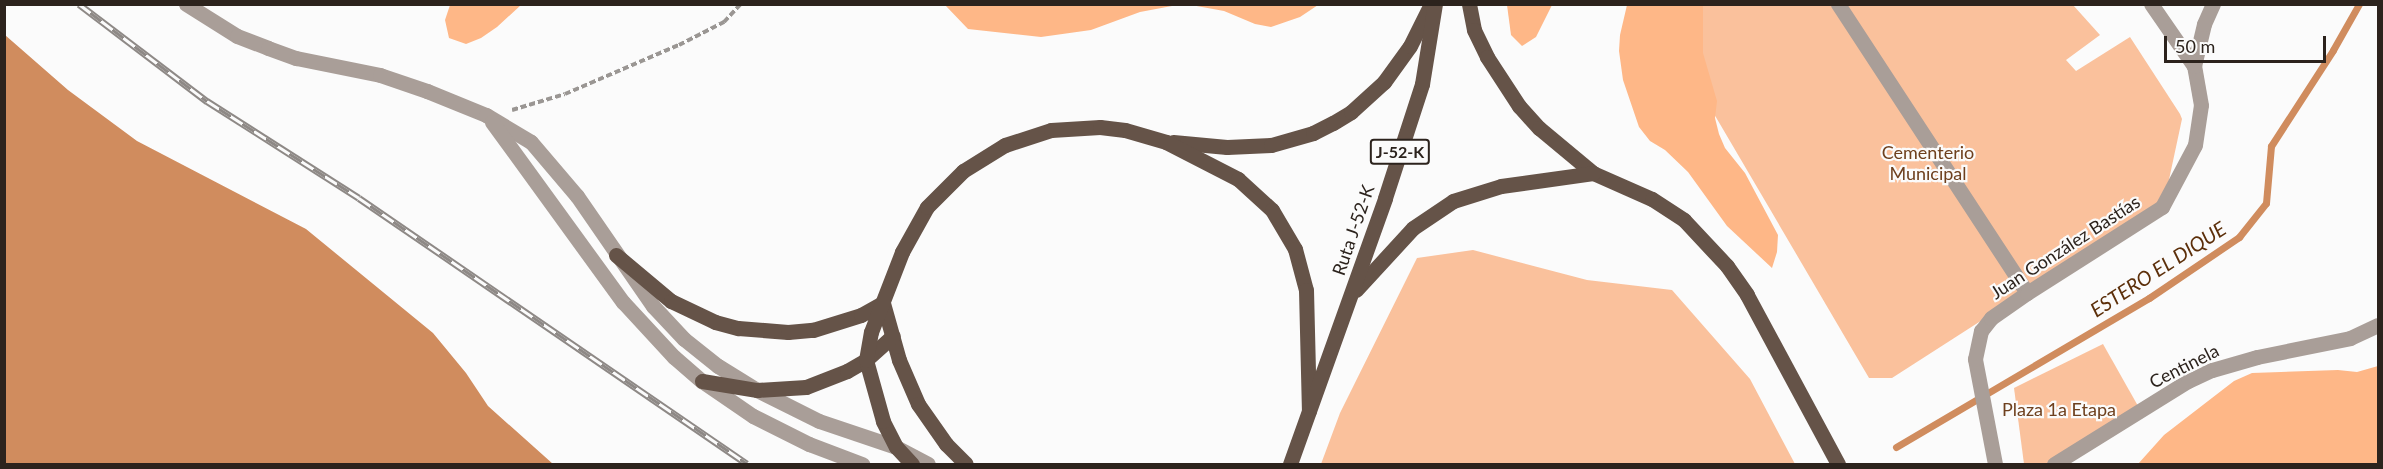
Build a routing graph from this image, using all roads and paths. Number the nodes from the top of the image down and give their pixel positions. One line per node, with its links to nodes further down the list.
1 (186, 4): 10 (street)
2 (741, 4): 10 (path)
3 (1431, 4): 11 (main road)
4 (1436, 4): 15 (main road, Ruta J-52-K / J-52-K)
5 (1468, 4): 12 (main road)
6 (1838, 4): 14 (street)
7 (2151, 4): 9 (street, Juan González Bastías)
8 (2213, 4): 9 (street, Juan González Bastías)
9 (2194, 66): 14 (street, Juan González Bastías)
10 (486, 115): 13 (street); 20 (street)
11 (1166, 142): 16 (main road); 22 (main road)
12 (1593, 174): 15 (main road); 29 (main road)
13 (616, 255): 16 (main road); 21 (street)
14 (2027, 293): 30 (street, Juan González Bastías)
15 (1350, 297): 22 (main road, Ruta J-52-K / J-52-K)
16 (883, 303): 18 (main road); 19 (main road)
17 (2379, 325): 31 (street, Centinela)
18 (893, 336): 19 (main road); 27 (main road)
19 (866, 360): 21 (main road); 23 (main road)
20 (702, 381): 21 (main road); 24 (street)
21 (757, 390): 23 (street)
22 (1309, 411): 28 (main road, Ruta J-52-K / J-52-K)
23 (896, 447): 25 (main road); 26 (street)
24 (862, 465)
25 (912, 465)
26 (928, 465)
27 (966, 465)
28 (1290, 465)
29 (1838, 465)
30 (1995, 465)
31 (2054, 465)

